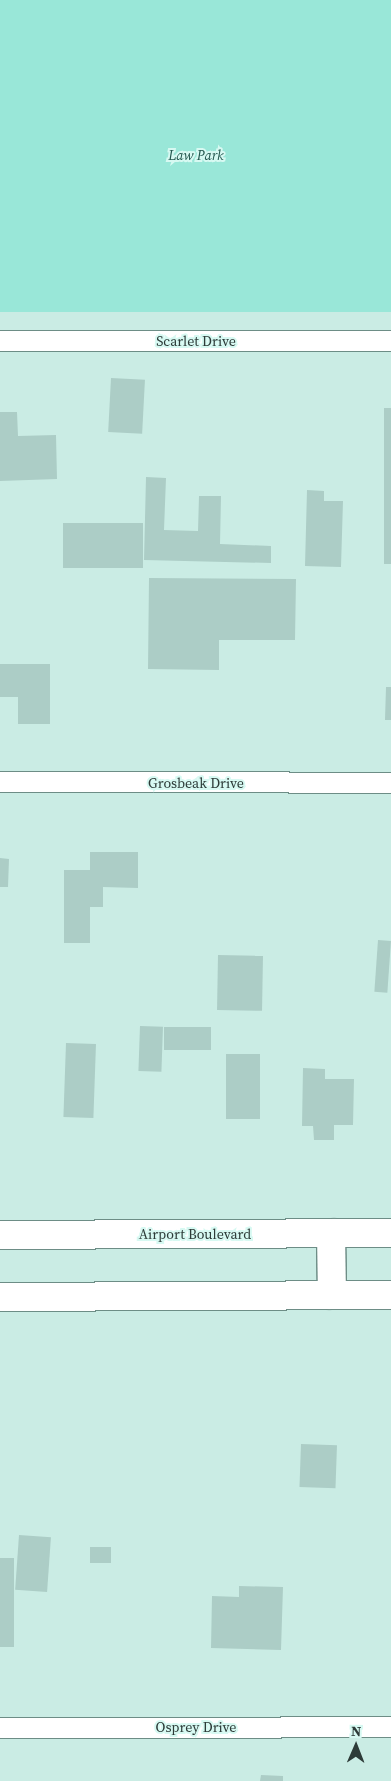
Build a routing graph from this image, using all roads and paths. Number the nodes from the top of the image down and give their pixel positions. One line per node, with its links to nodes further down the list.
1 (0, 341): 2 (street, Scarlet Drive)
2 (391, 341)
3 (0, 782): 4 (street, Grosbeak Drive)
4 (391, 783)
5 (391, 1233): 6 (main road, Airport Boulevard)
6 (331, 1234): 7 (main road, Airport Boulevard); 8 (main road)
7 (0, 1235)
8 (332, 1295): 9 (main road); 10 (main road)
9 (391, 1295)
10 (0, 1297)
11 (391, 1727): 12 (street, Osprey Drive)
12 (0, 1728)

